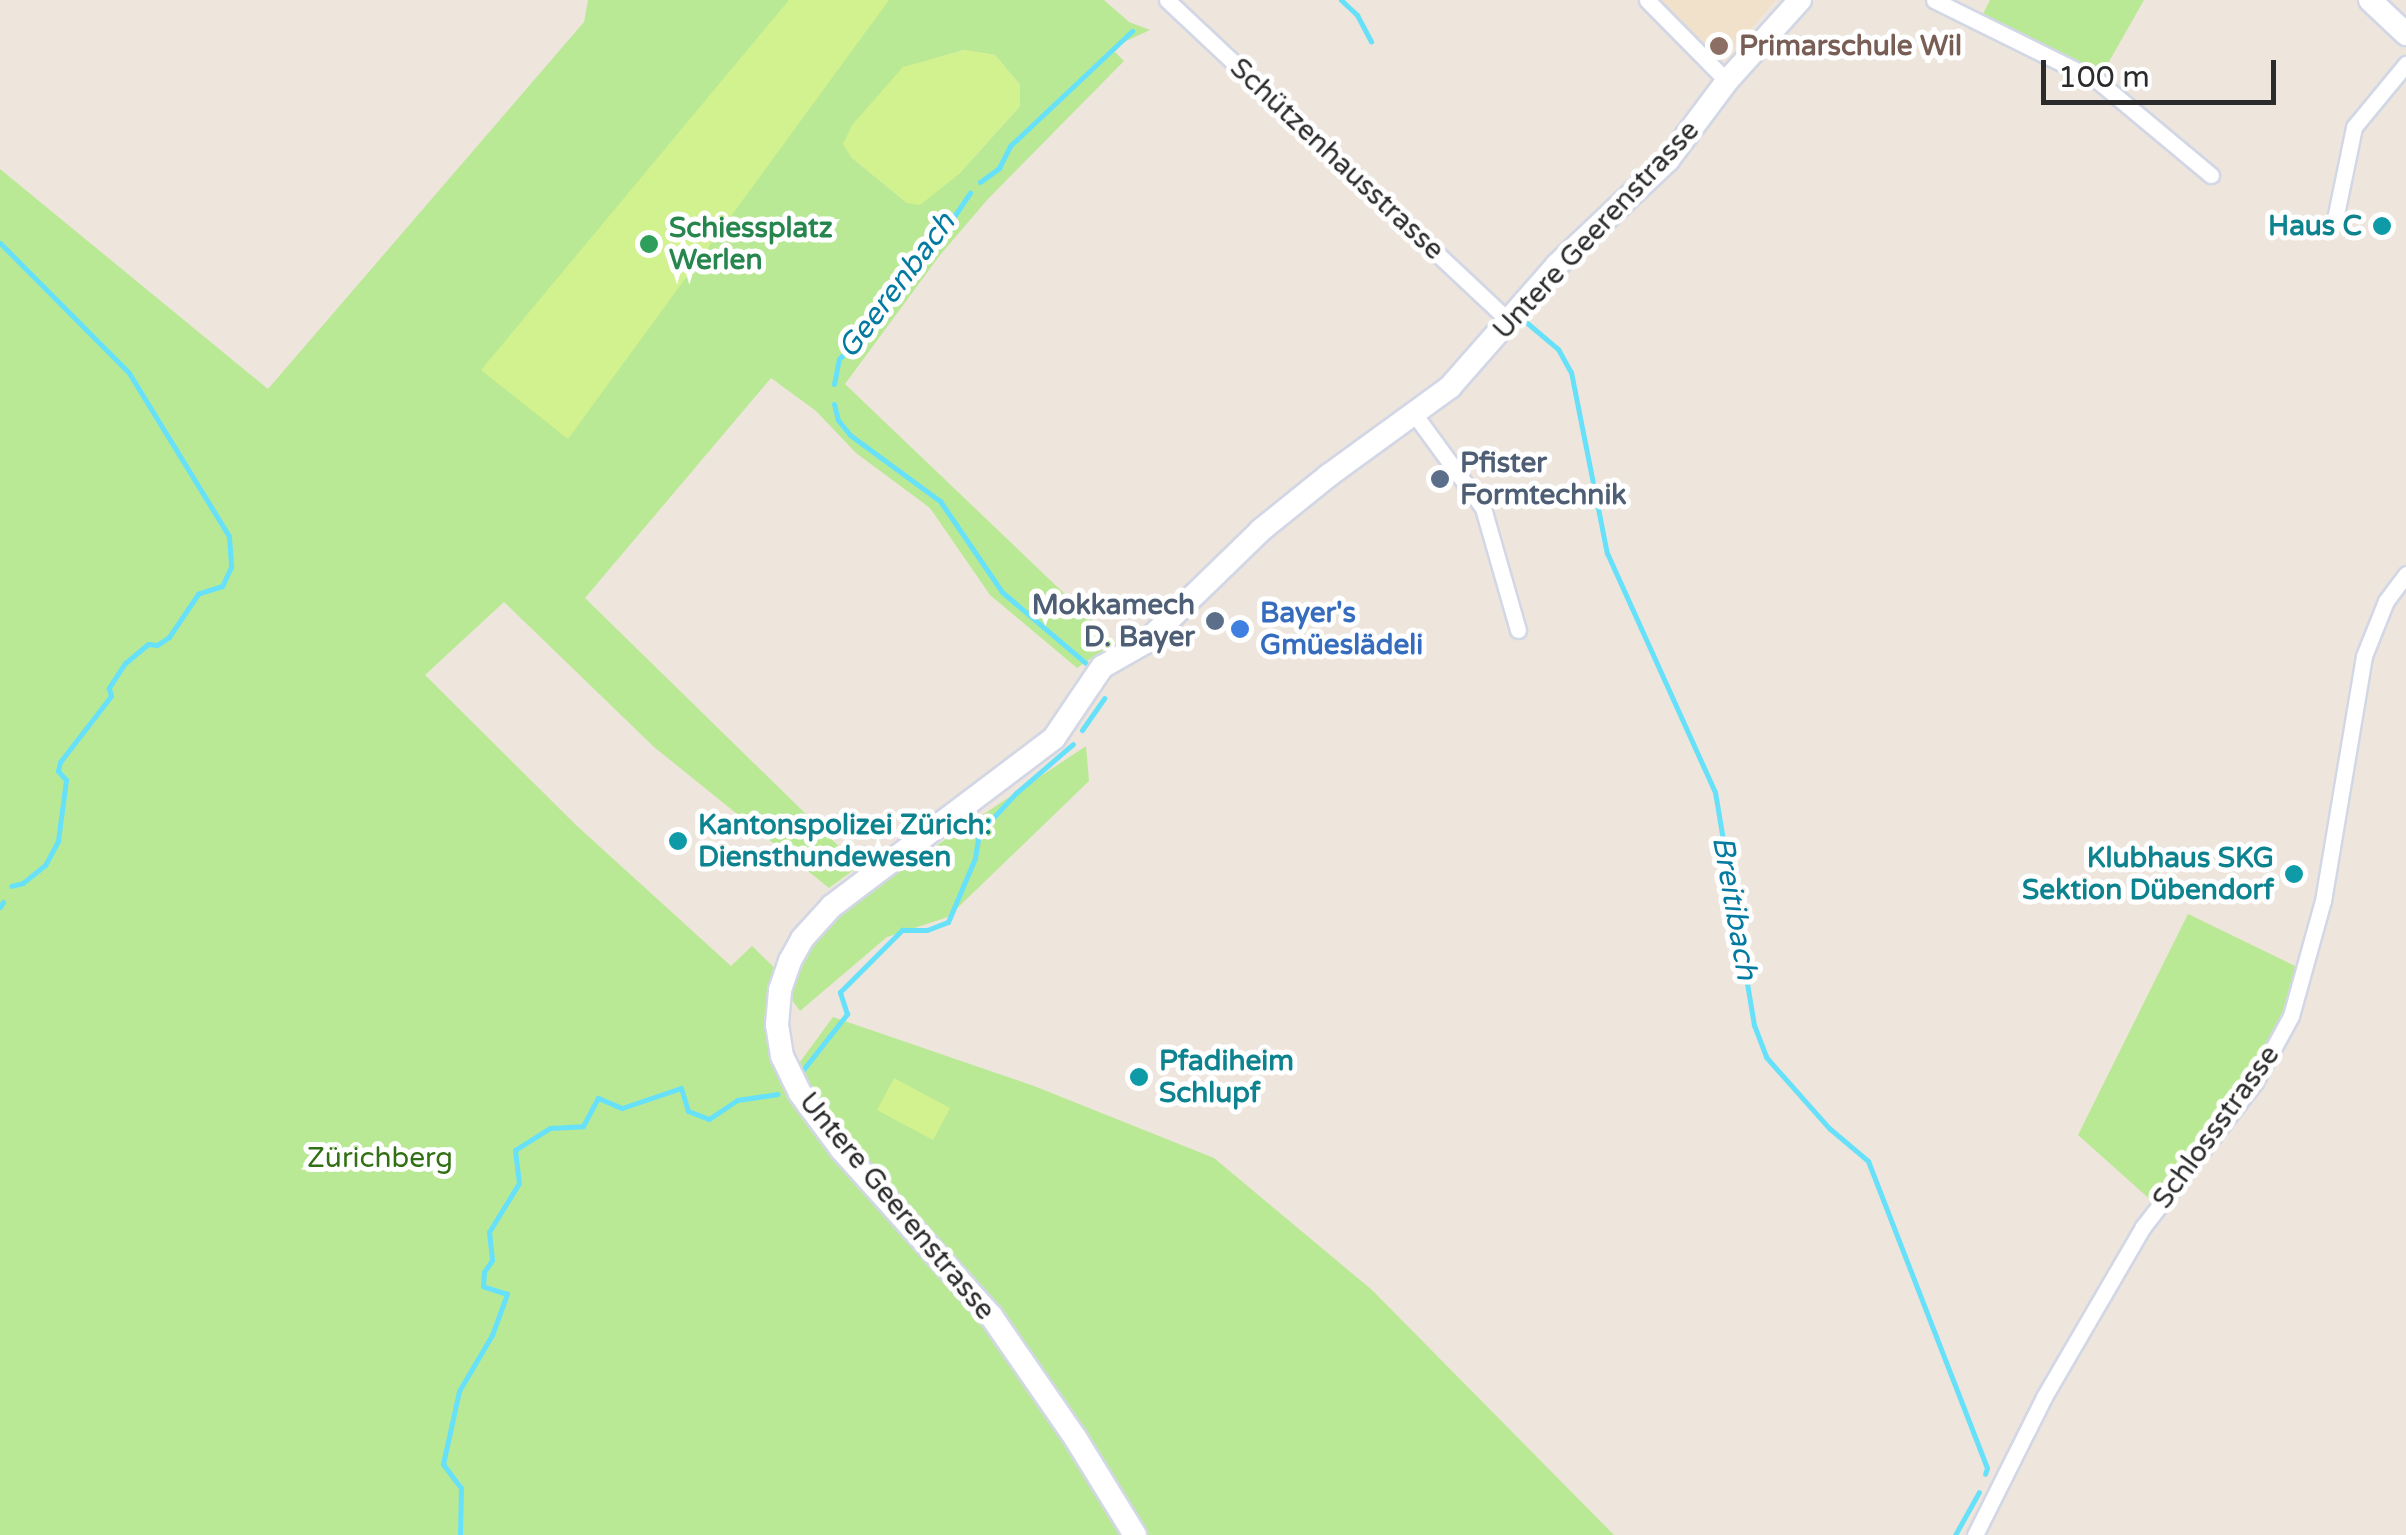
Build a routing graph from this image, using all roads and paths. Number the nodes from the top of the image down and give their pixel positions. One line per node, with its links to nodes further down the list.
1 (1167, 0): 11 (street, Schützenhausstrasse)
2 (1647, 0): 8 (street)
3 (1800, 0): 8 (street, Untere Geerenstrasse)
4 (1934, 0): 9 (street)
5 (2370, 0): 6 (street)
6 (2406, 34)
7 (2406, 64): 10 (street)
8 (1727, 81): 11 (street, Untere Geerenstrasse)
9 (2210, 174)
10 (2334, 224)
11 (1507, 319): 12 (street, Untere Geerenstrasse)
12 (1415, 415): 14 (street); 15 (street, Untere Geerenstrasse)
13 (2406, 574): 16 (street, Schlossstrasse)
14 (1518, 630)
15 (1135, 1535)
16 (1975, 1535)

